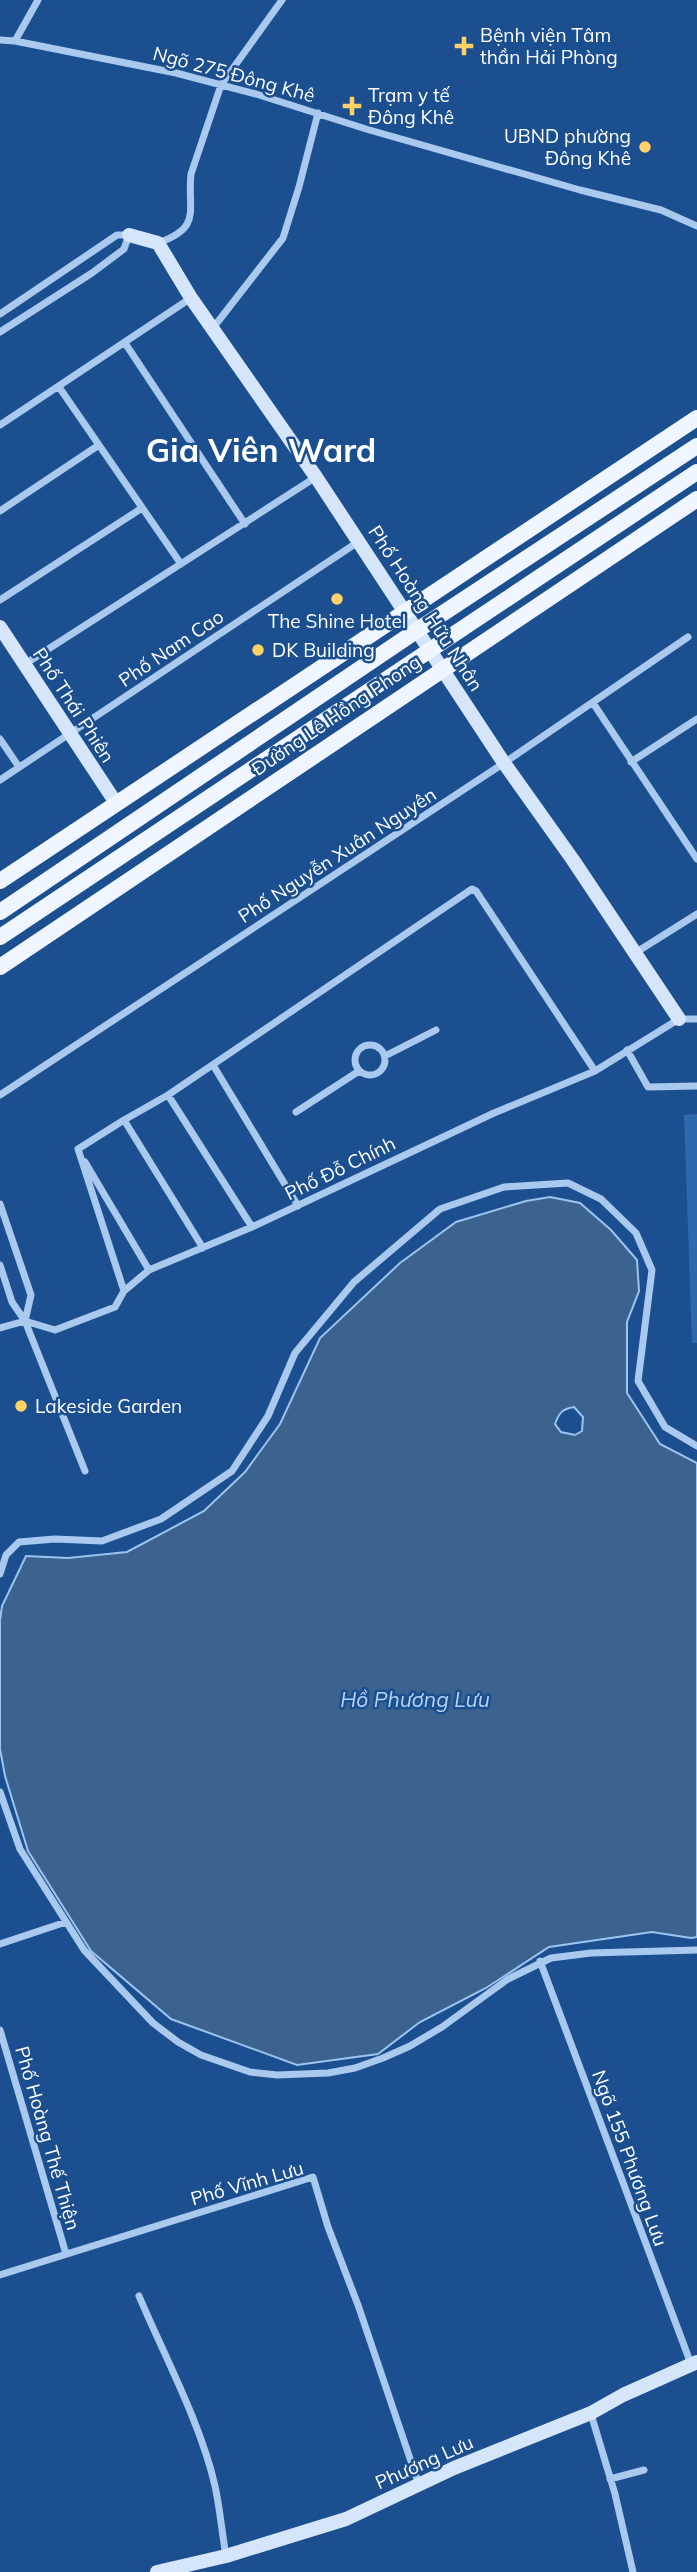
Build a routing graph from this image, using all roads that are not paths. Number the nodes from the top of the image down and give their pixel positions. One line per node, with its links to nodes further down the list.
1 (38, 0): 4 (street)
2 (282, 0): 5 (street)
3 (0, 40): 4 (street, Ngõ 275 Đông Khê)
4 (15, 41): 5 (street, Ngõ 275 Đông Khê)
5 (221, 85): 6 (street, Ngõ 275 Đông Khê); 9 (street)
6 (318, 113): 7 (street, Ngõ 275 Đông Khê); 12 (street)
7 (697, 226)
8 (129, 235): 9 (street); 11 (street); 13 (street)
9 (158, 243): 10 (street, Phố Hoàng Hữu Nhân)
10 (191, 298): 12 (street, Phố Hoàng Hữu Nhân); 14 (street)
11 (0, 314)
12 (212, 329): 21 (street, Phố Hoàng Hữu Nhân)
13 (0, 332)
14 (125, 343): 15 (street); 25 (street)
15 (59, 387): 17 (street); 18 (street)
16 (697, 418): 29 (main road)
17 (0, 425)
18 (99, 445): 23 (street); 24 (street)
19 (697, 446): 31 (main road, Đường Lê Hồng Phong)
20 (697, 472): 33 (main road, Đường Lê Hồng Phong)
21 (316, 477): 25 (street); 26 (street, Phố Hoàng Hữu Nhân)
22 (697, 499): 35 (main road, Đường Lê Hồng Phong)
23 (142, 508): 27 (street); 28 (street)
24 (0, 511)
25 (245, 524): 27 (street)
26 (359, 542): 29 (street, Phố Hoàng Hữu Nhân); 38 (street, Phố Nam Cao)
27 (181, 564): 34 (street)
28 (0, 600)
29 (403, 612): 31 (street, Phố Hoàng Hữu Nhân); 44 (main road)
30 (0, 627): 34 (street, Phố Thái Phiên)
31 (416, 631): 33 (street, Phố Hoàng Hữu Nhân); 47 (main road, Đường Lê Hồng Phong)
32 (688, 637): 36 (street, Phố Nguyễn Xuân Nguyên)
33 (429, 649): 35 (street, Phố Hoàng Hữu Nhân); 49 (main road, Đường Lê Hồng Phong)
34 (24, 665): 38 (street, Phố Thái Phiên)
35 (443, 668): 41 (street, Phố Hoàng Hữu Nhân); 51 (main road, Đường Lê Hồng Phong)
36 (593, 703): 40 (street); 41 (street, Phố Nguyễn Xuân Nguyên)
37 (697, 719): 40 (street)
38 (70, 733): 42 (street, Phố Nam Cao); 44 (street, Phố Thái Phiên)
39 (0, 739): 42 (street)
40 (631, 762): 45 (street)
41 (504, 764): 50 (street, Phố Hoàng Hữu Nhân); 61 (street, Phố Nguyễn Xuân Nguyên)
42 (19, 767): 43 (street, Phố Nam Cao)
43 (0, 780)
44 (116, 803): 46 (main road)
45 (697, 859)
46 (0, 881)
47 (0, 912)
48 (697, 914): 50 (street)
49 (0, 937)
50 (634, 954): 53 (street, Phố Hoàng Hữu Nhân)
51 (0, 967)
52 (697, 1018): 53 (street, Phố Đỗ Chính)
53 (679, 1019): 55 (street, Phố Đỗ Chính)
54 (436, 1030): 56 (street)
55 (627, 1050): 59 (street, Phố Đỗ Chính); 60 (street)
56 (385, 1056): 58 (street); 58 (street)
57 (213, 1065): 59 (street); 62 (street); 67 (street)
58 (359, 1070): 63 (street)
59 (595, 1071): 67 (street, Phố Đỗ Chính)
60 (697, 1086)
61 (0, 1095)
62 (168, 1095): 64 (street); 68 (street)
63 (296, 1112)
64 (124, 1120): 65 (street); 69 (street)
65 (78, 1149): 71 (street); 72 (street)
66 (0, 1204): 73 (street)
67 (298, 1206): 68 (street, Phố Đỗ Chính)
68 (252, 1227): 69 (street, Phố Đỗ Chính)
69 (203, 1248): 71 (street, Phố Đỗ Chính)
70 (0, 1265): 73 (street)
71 (149, 1270): 72 (street, Phố Đỗ Chính)
72 (124, 1291): 73 (street, Phố Đỗ Chính)
73 (25, 1321): 74 (street, Phố Đỗ Chính); 76 (street)
74 (0, 1328)
75 (697, 1446): 77 (street)
76 (85, 1471)
77 (0, 1574)
78 (0, 1792): 79 (street)
79 (66, 1922): 80 (street); 82 (street)
80 (0, 1944)
81 (697, 1950): 82 (street)
82 (540, 1962): 87 (street, Ngõ 155 Phương Lưu)
83 (0, 2031): 84 (street, Phố Hoàng Thế Thiện)
84 (66, 2254): 85 (street, Phố Vĩnh Lưu); 91 (street, Phố Vĩnh Lưu)
85 (0, 2274)
86 (139, 2296): 92 (street)
87 (694, 2364): 88 (street, Phương Lưu)
88 (591, 2413): 90 (street); 91 (street, Phương Lưu)
89 (644, 2470): 90 (street)
90 (610, 2479): 94 (street)
91 (419, 2485): 92 (street, Phương Lưu)
92 (226, 2556): 93 (street, Phương Lưu)
93 (157, 2572)
94 (634, 2572)

